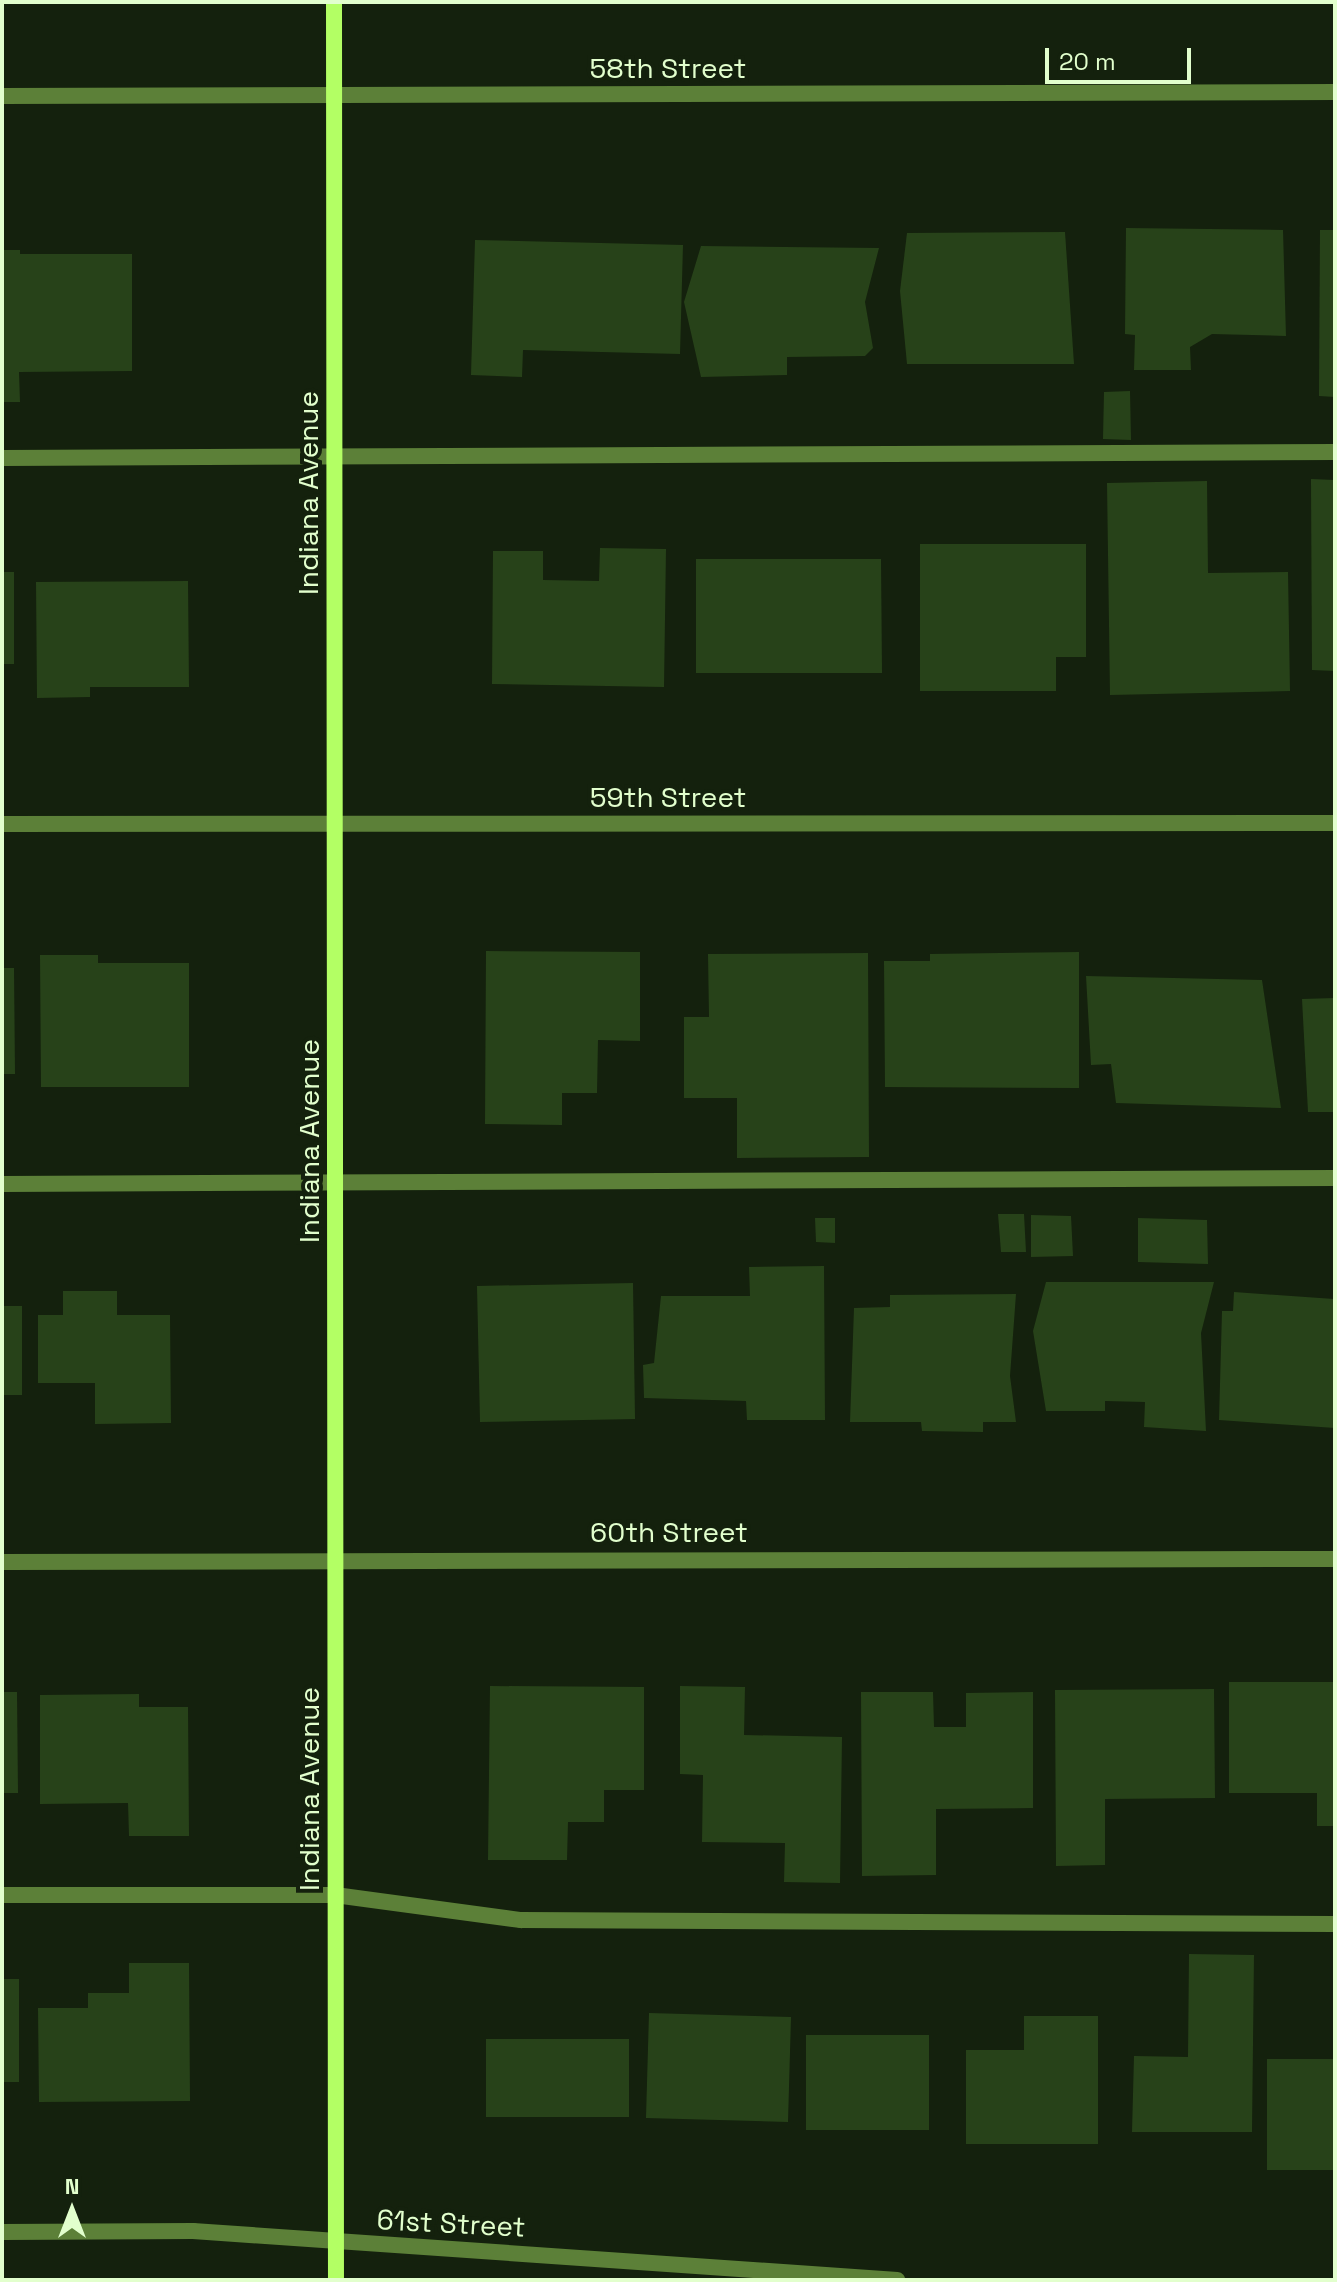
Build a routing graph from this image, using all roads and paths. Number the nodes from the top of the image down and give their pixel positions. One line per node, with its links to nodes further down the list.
1 (334, 2): 3 (main road, Indiana Avenue)
2 (1335, 92): 3 (street, 58th Street)
3 (334, 95): 4 (street, 58th Street); 6 (main road, Indiana Avenue)
4 (2, 96)
5 (1335, 452): 6 (street)
6 (334, 457): 7 (street); 8 (main road, Indiana Avenue)
7 (2, 458)
8 (334, 823): 9 (street, 59th Street); 10 (street, 59th Street); 13 (main road, Indiana Avenue)
9 (1335, 823)
10 (2, 824)
11 (1335, 1178): 13 (street)
12 (2, 1184): 13 (street)
13 (334, 1184): 14 (main road, Indiana Avenue)
14 (335, 1558): 15 (street, 60th Street); 16 (street, 60th Street); 18 (main road, Indiana Avenue)
15 (1335, 1559)
16 (2, 1562)
17 (2, 1895): 18 (street)
18 (335, 1895): 19 (street); 21 (main road, Indiana Avenue)
19 (1335, 1924)
20 (2, 2232): 21 (street, 61st Street)
21 (336, 2242): 22 (main road, Indiana Avenue); 23 (street, 61st Street)
22 (336, 2280)
23 (897, 2280)

